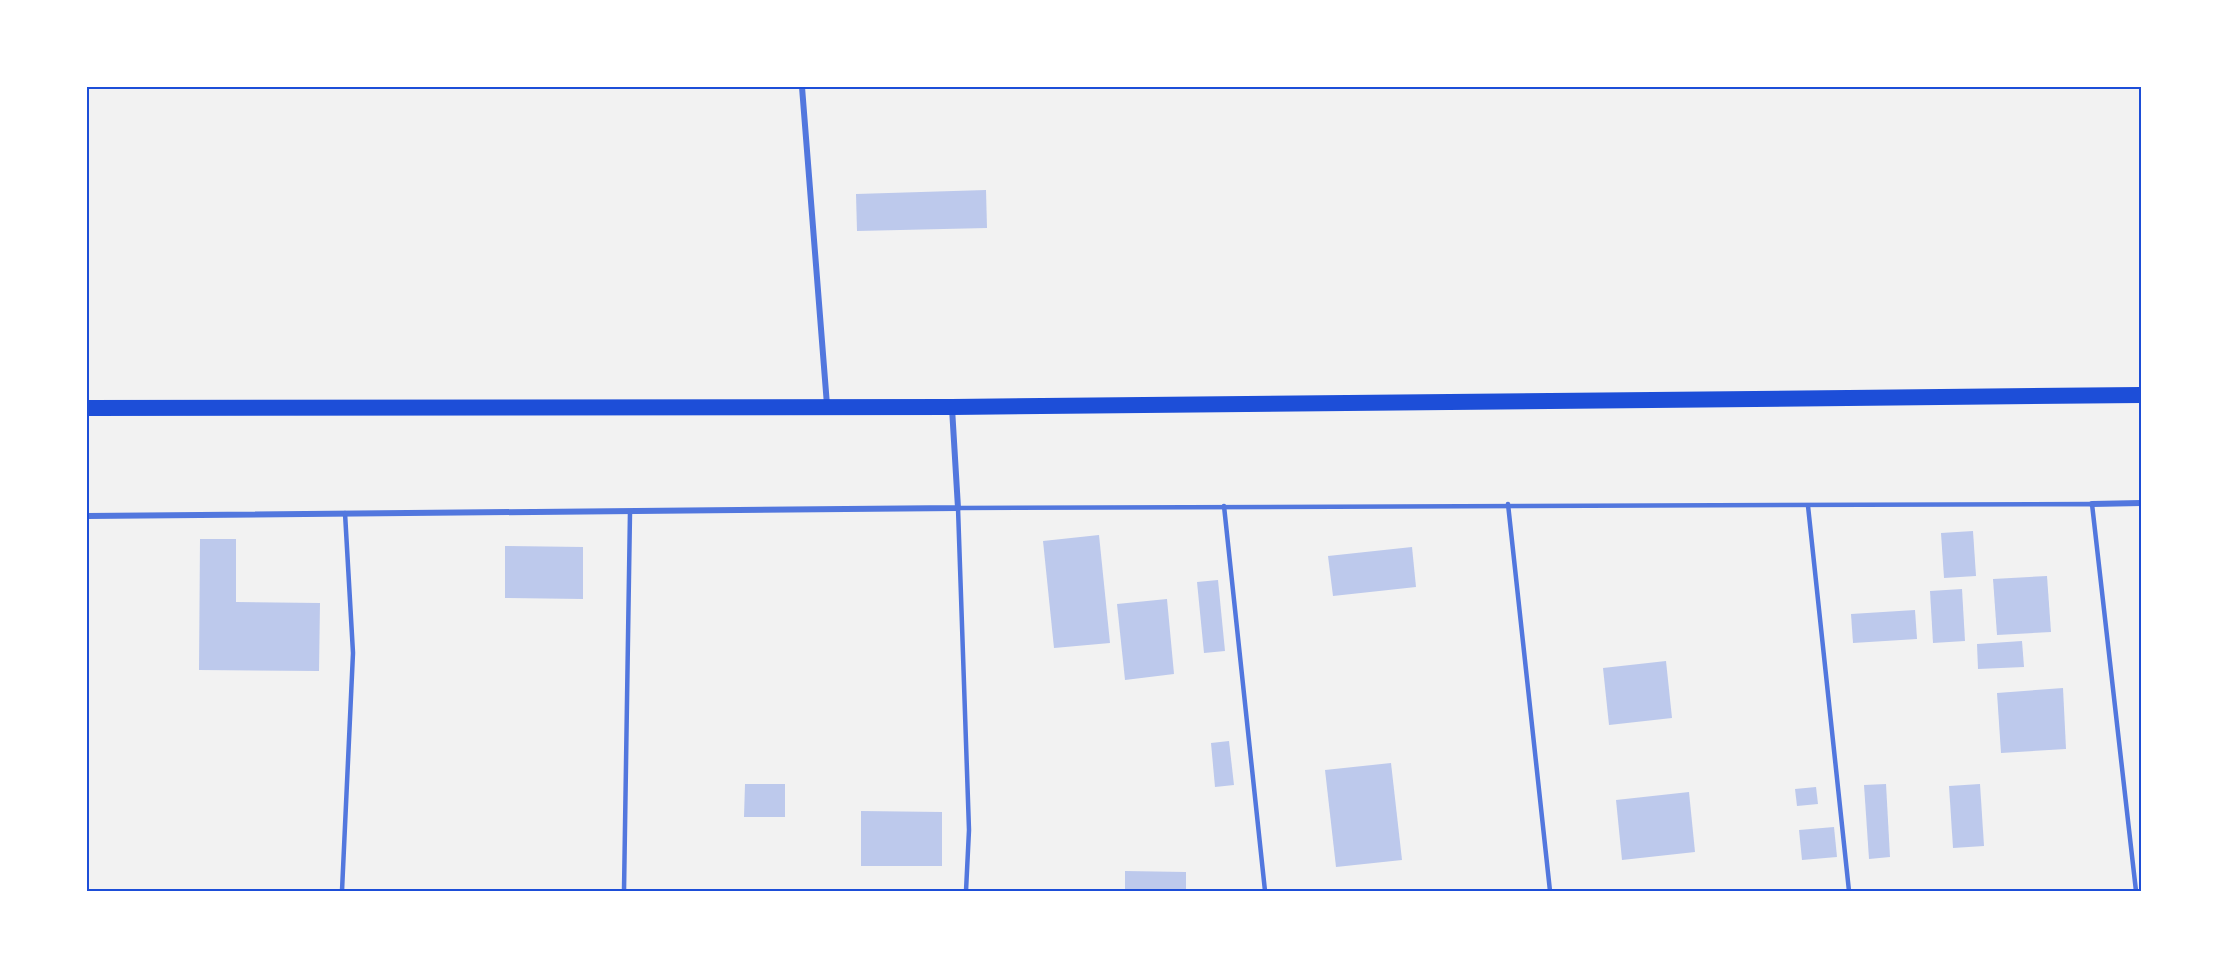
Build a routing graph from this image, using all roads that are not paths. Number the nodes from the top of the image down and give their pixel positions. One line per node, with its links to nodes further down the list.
1 (802, 87): 3 (street)
2 (2141, 395): 4 (highway)
3 (827, 406): 4 (highway); 5 (highway)
4 (952, 407): 11 (street)
5 (87, 408)
6 (2141, 502): 8 (street)
7 (1508, 504): 9 (lane); 10 (lane); 19 (lane)
8 (2092, 504): 10 (lane); 21 (lane)
9 (1224, 506): 11 (lane); 18 (lane)
10 (1808, 506): 20 (lane)
11 (958, 508): 12 (street); 17 (lane)
12 (630, 512): 13 (street); 16 (lane)
13 (345, 513): 14 (street); 15 (lane)
14 (87, 516)
15 (342, 891)
16 (624, 891)
17 (966, 891)
18 (1264, 891)
19 (1550, 891)
20 (1849, 891)
21 (2136, 891)

